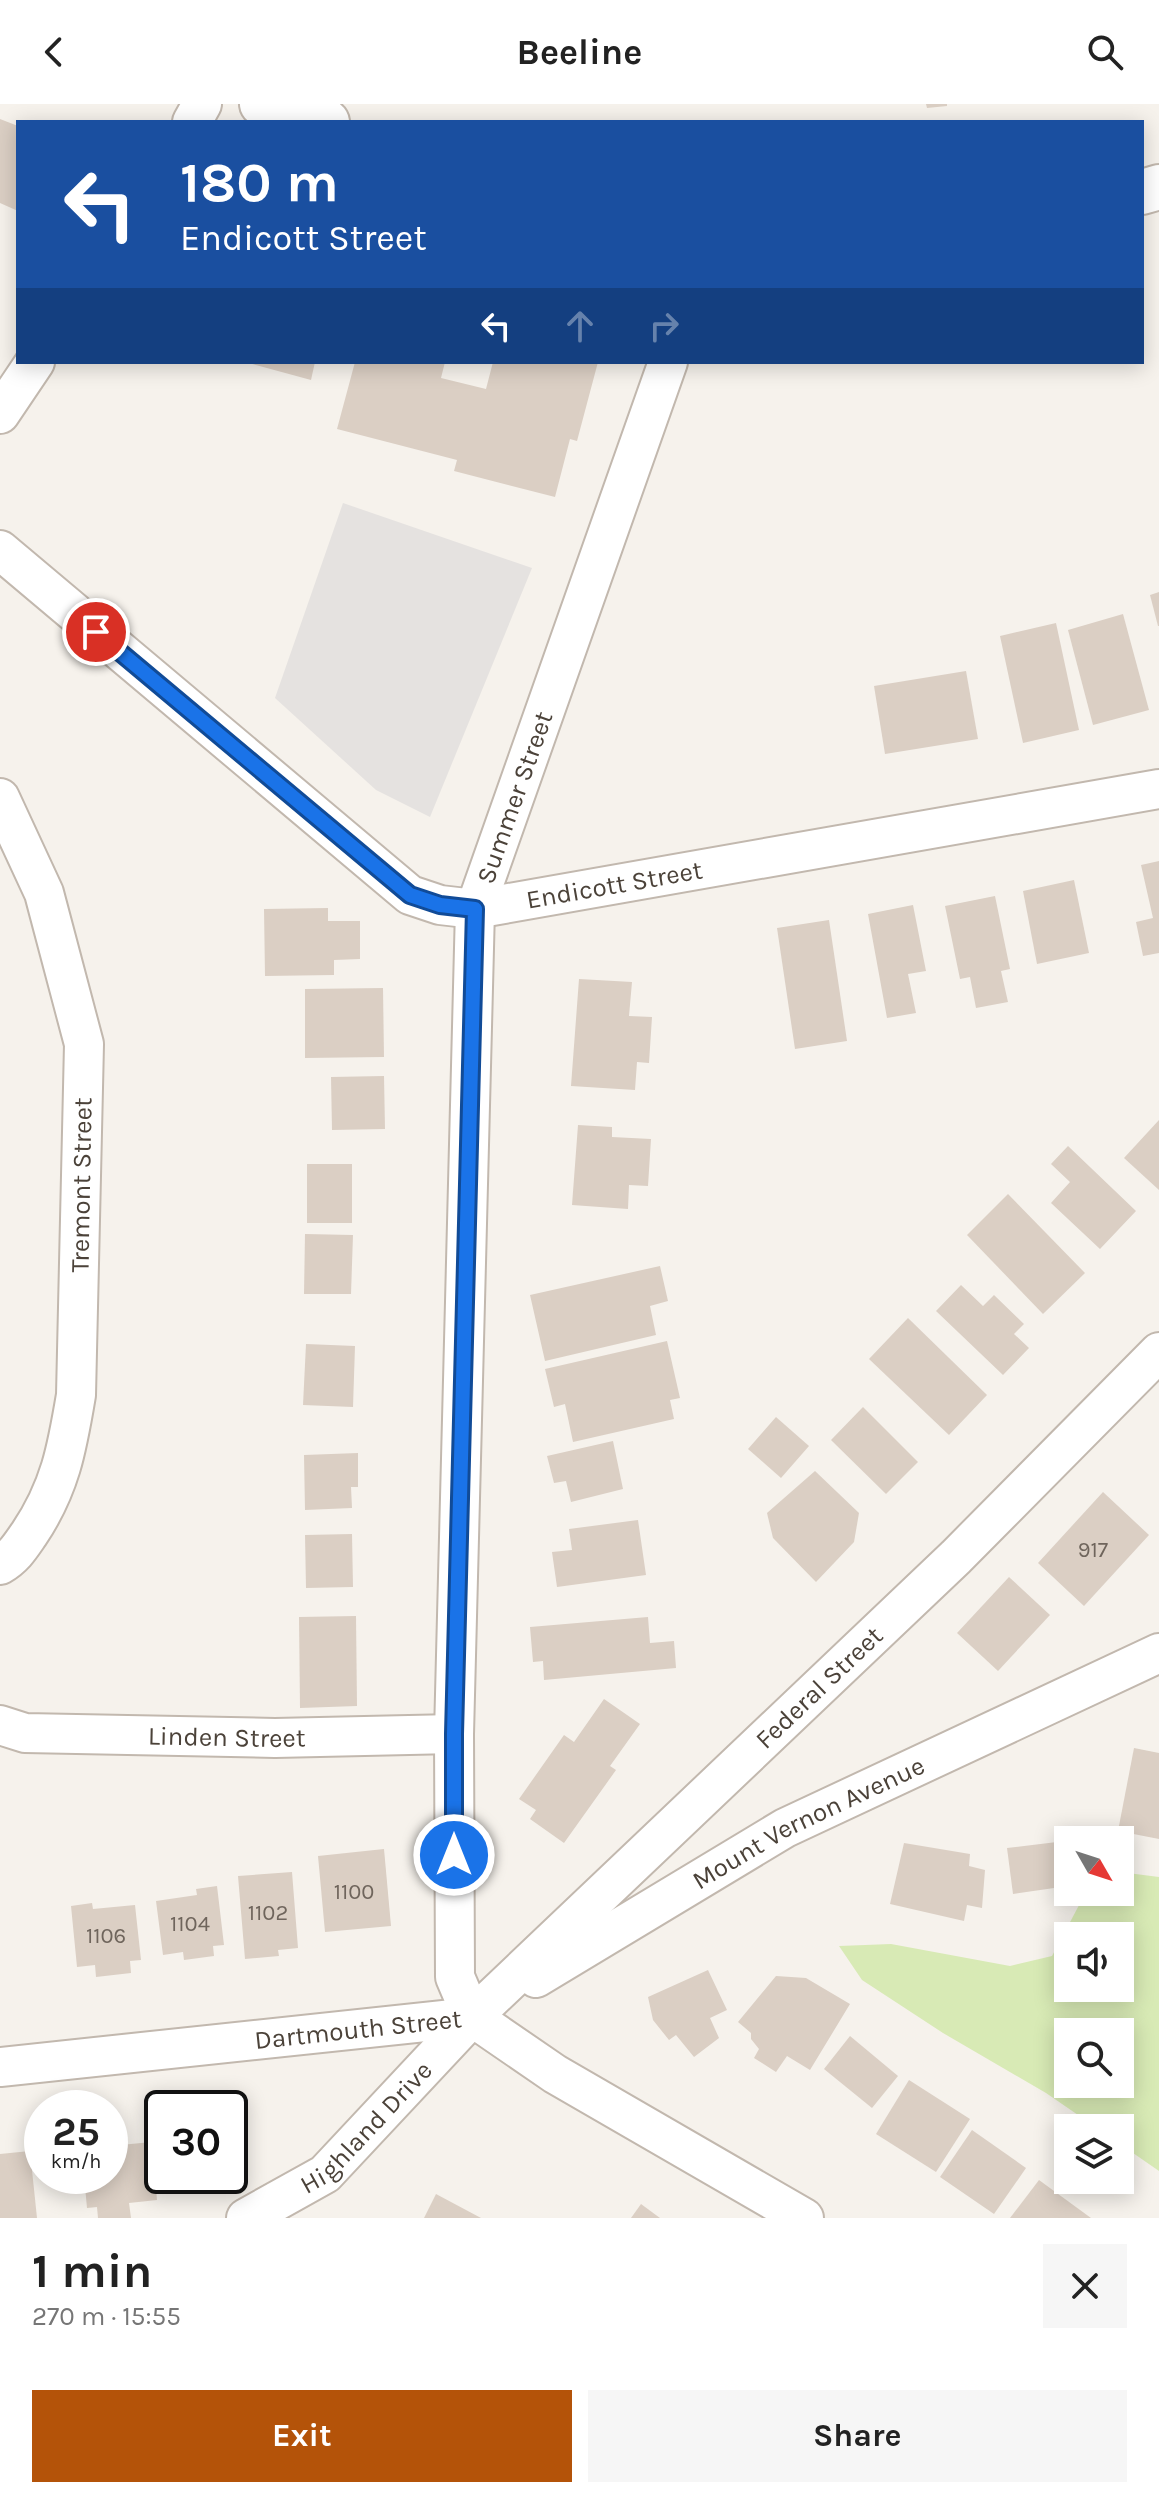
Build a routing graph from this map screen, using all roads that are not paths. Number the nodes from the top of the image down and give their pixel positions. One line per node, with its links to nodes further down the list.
1 (262, 104): 2 (street)
2 (320, 120)
3 (34, 364): 5 (street)
4 (667, 364): 9 (street, Summer Street)
5 (0, 414)
6 (0, 550): 9 (street, Endicott Street)
7 (1159, 789): 9 (street, Endicott Street)
8 (0, 798): 11 (street, Tremont Street)
9 (475, 909): 14 (street, Summer Street)
10 (1159, 1352): 15 (street, Federal Street)
11 (0, 1565)
12 (1159, 1653): 15 (street, Mount Vernon Avenue)
13 (0, 1725): 14 (street, Linden Street)
14 (454, 1734): 15 (street, Summer Street)
15 (472, 2017): 16 (street, Dartmouth Street); 17 (street, Highland Drive); 18 (street, Dartmouth Street)
16 (0, 2067)
17 (246, 2218)
18 (804, 2218)

